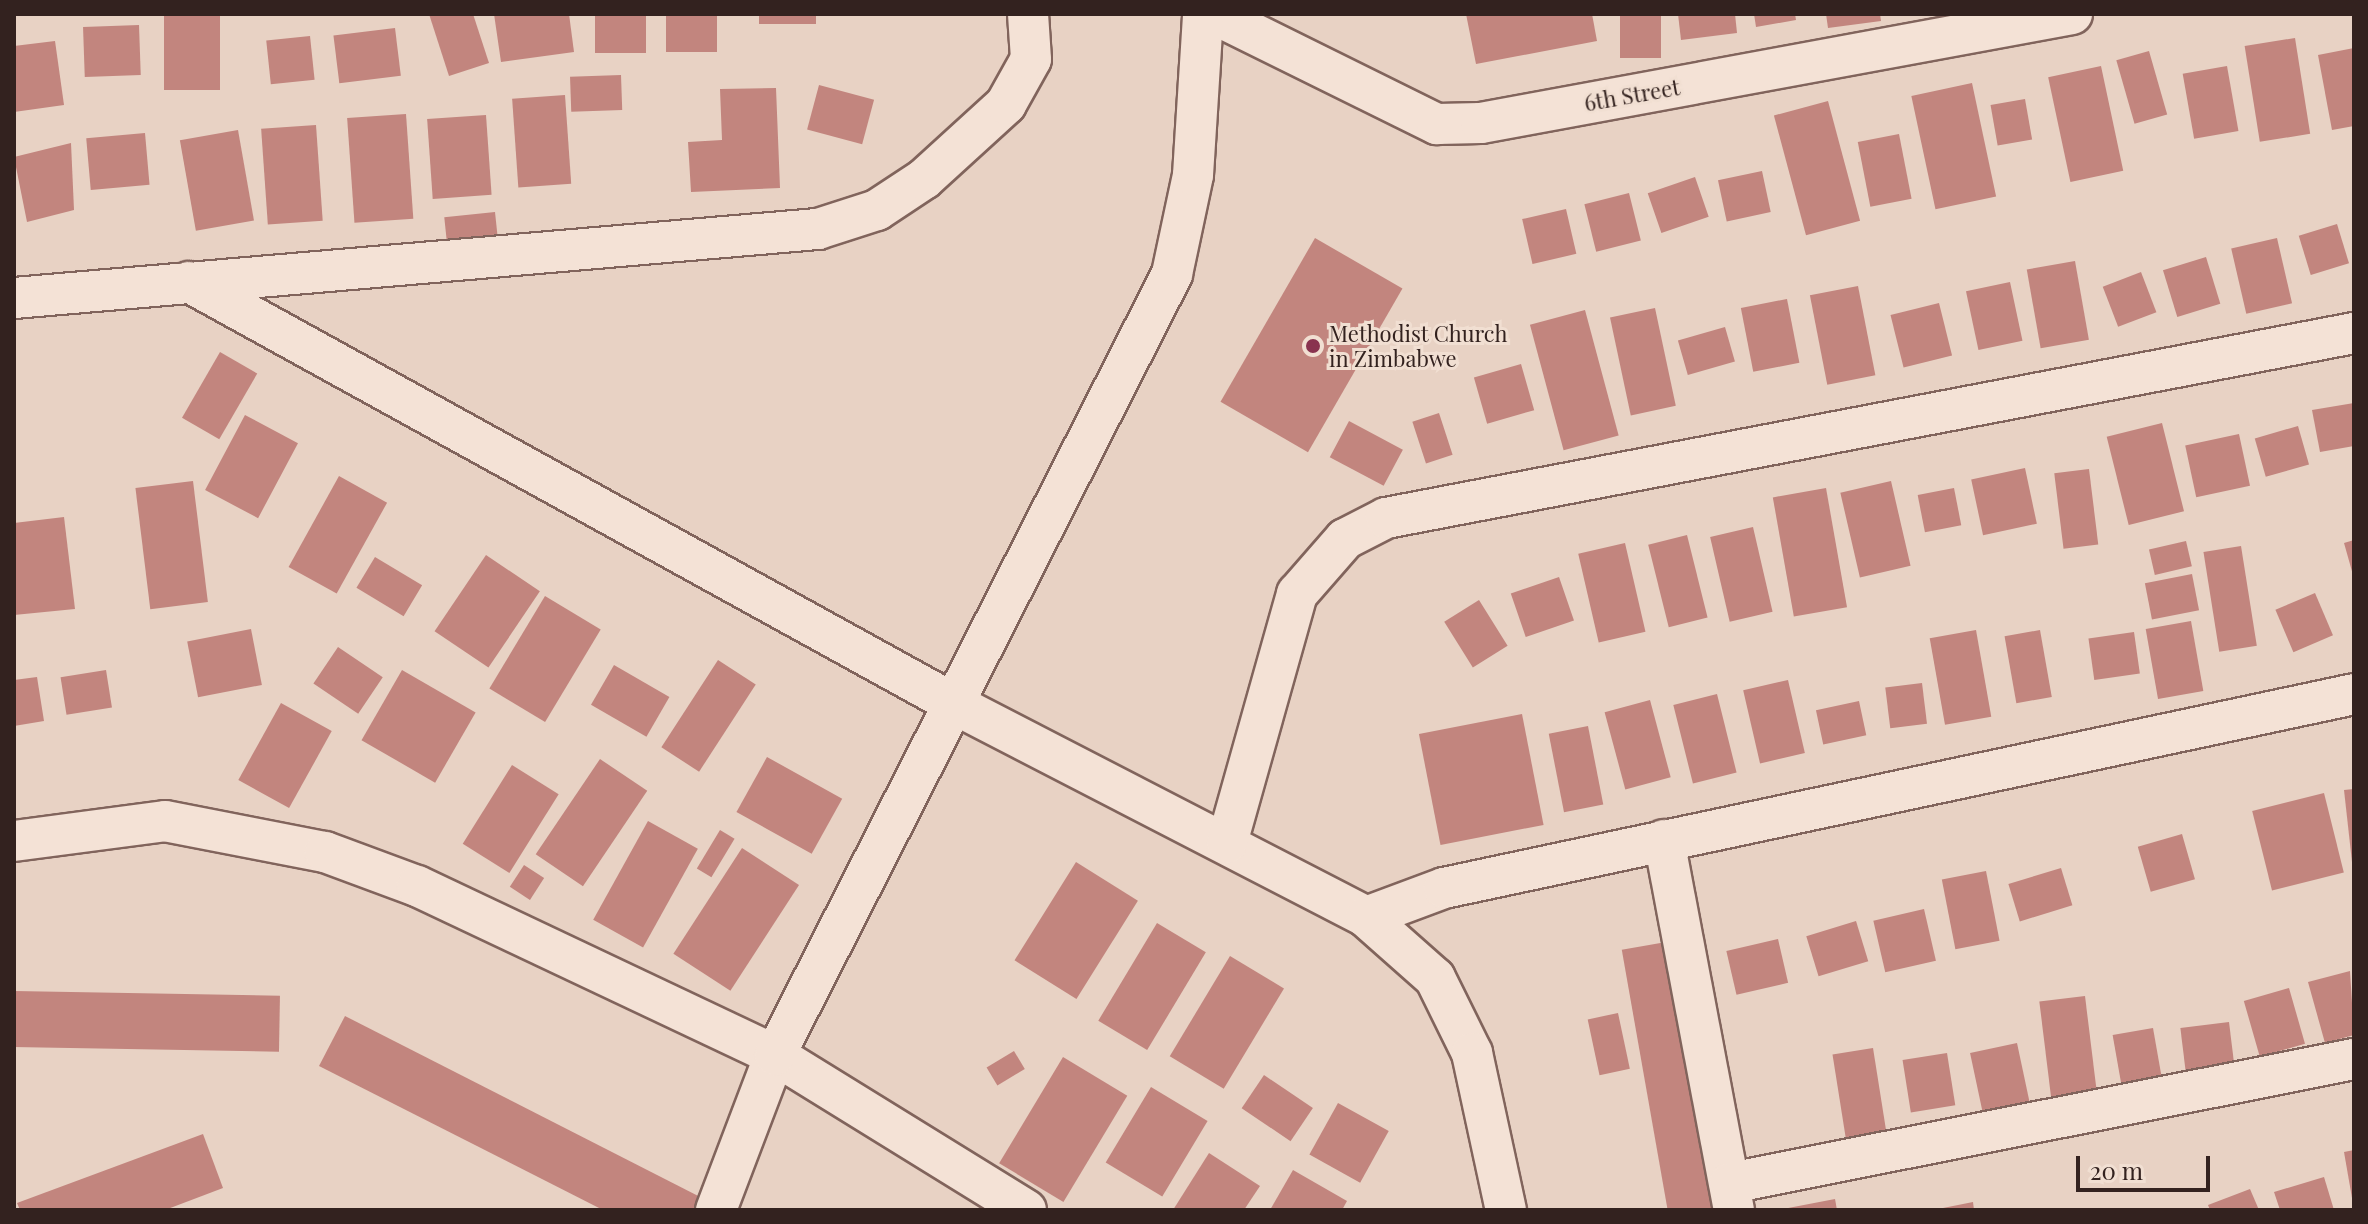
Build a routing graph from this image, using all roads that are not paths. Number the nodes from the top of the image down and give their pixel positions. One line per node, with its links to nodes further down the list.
1 (1028, 14): 5 (street)
2 (1203, 14): 9 (street)
3 (1214, 14): 4 (street, 6th Street)
4 (2072, 14)
5 (189, 282): 6 (street); 9 (street)
6 (14, 298)
7 (2354, 333): 12 (street)
8 (2354, 694): 10 (street)
9 (958, 706): 12 (street); 14 (street)
10 (1664, 840): 13 (street); 16 (street)
11 (14, 841): 14 (street)
12 (1227, 843): 13 (street)
13 (1366, 917): 19 (street)
14 (775, 1055): 17 (street); 18 (street)
15 (2354, 1059): 16 (street)
16 (1732, 1197)
17 (716, 1210)
18 (1026, 1210)
19 (1506, 1210)

